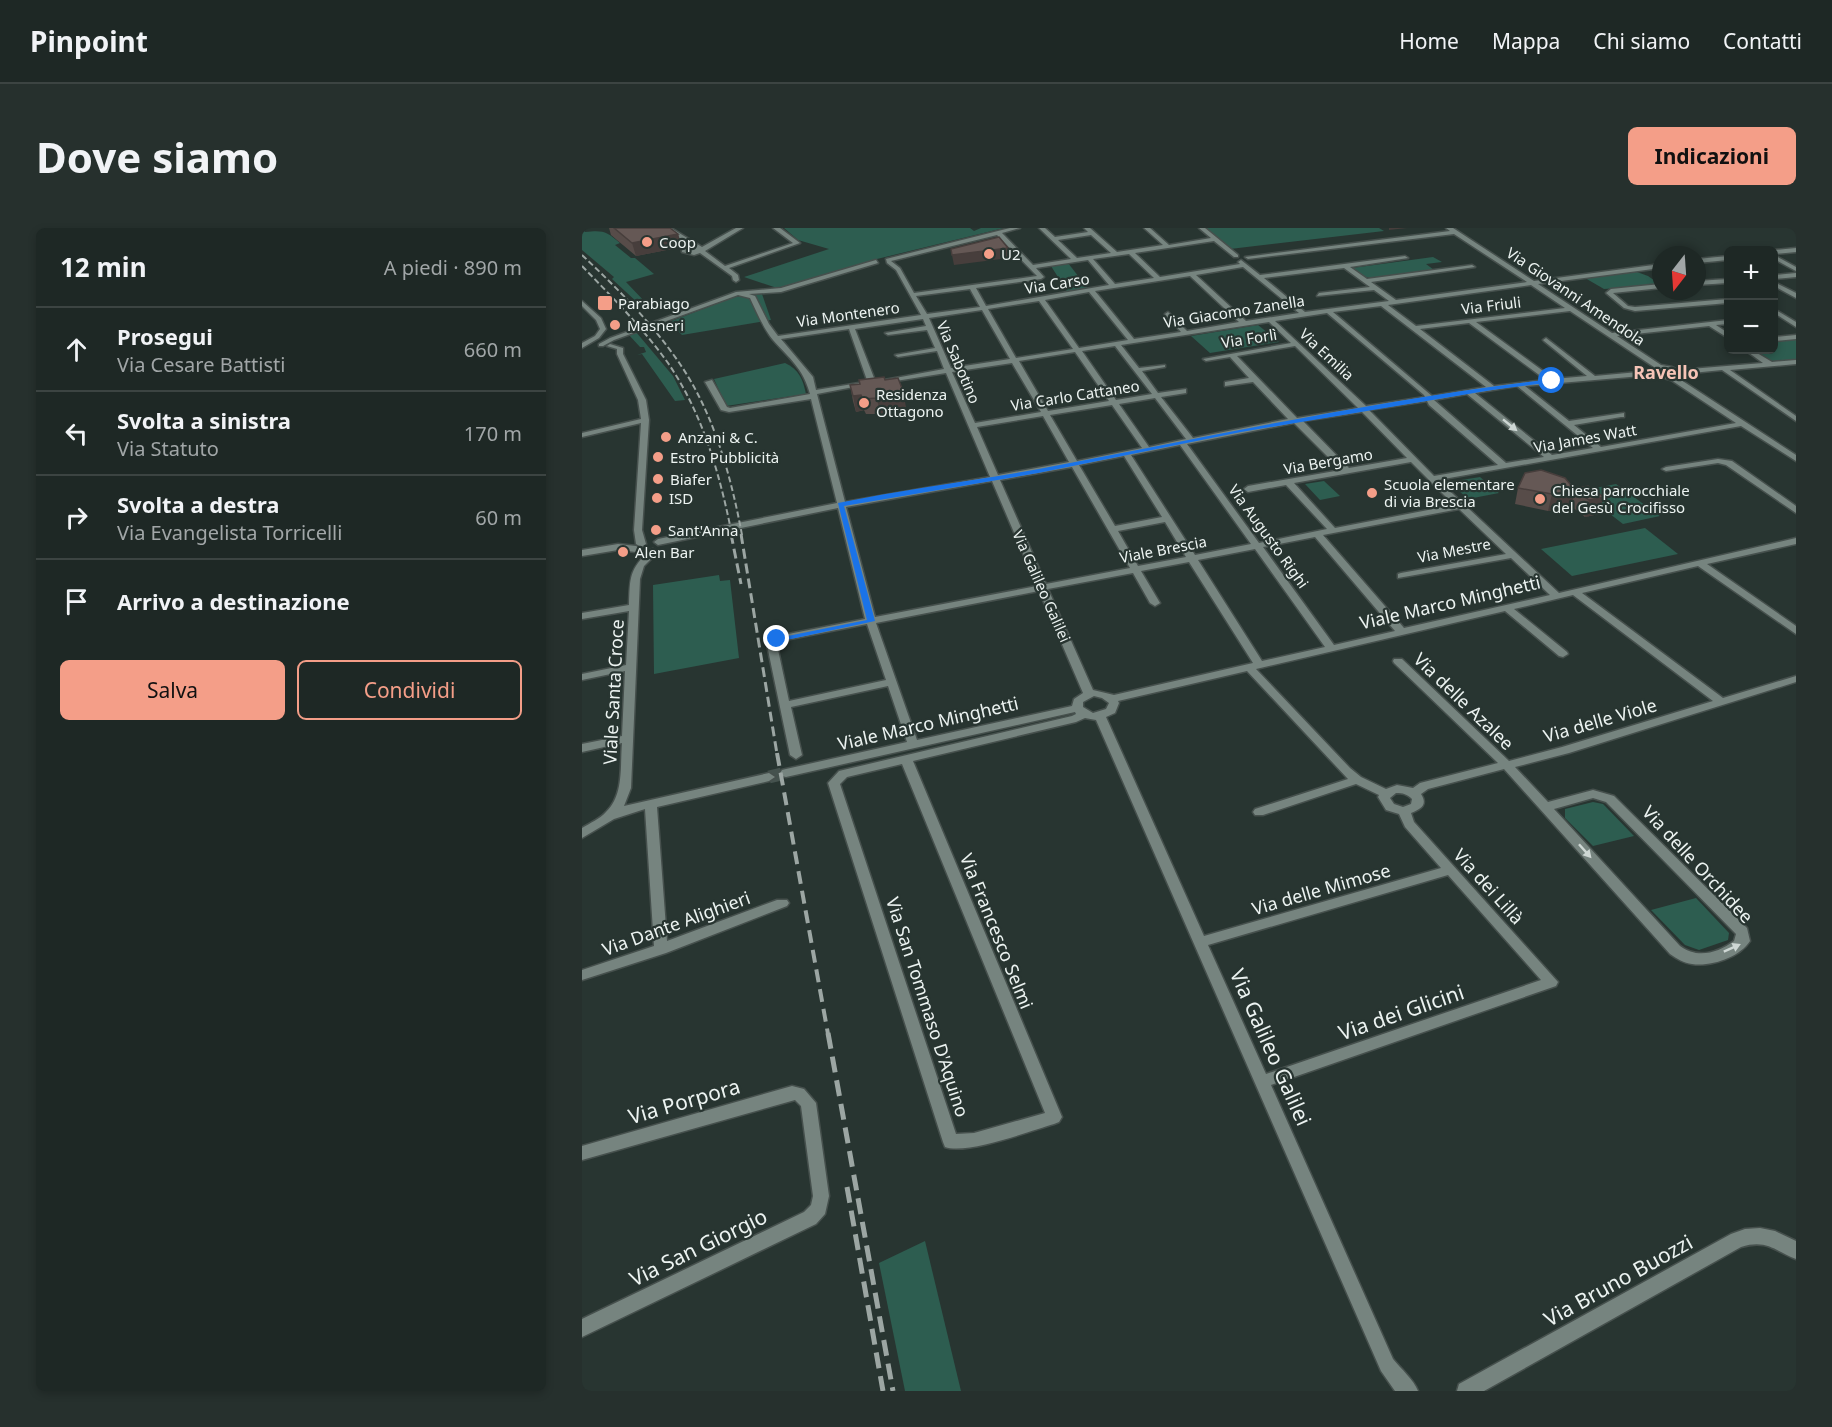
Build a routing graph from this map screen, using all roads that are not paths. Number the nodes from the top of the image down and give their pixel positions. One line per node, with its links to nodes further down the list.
1 (667, 228): 15 (street)
2 (740, 228): 15 (street)
3 (776, 228): 31 (street)
4 (1017, 228): 10 (street)
5 (1042, 228): 12 (street)
6 (1086, 228): 11 (street)
7 (1147, 228): 14 (street)
8 (1202, 228): 13 (street)
9 (1452, 230): 21 (street); 42 (street, Via Giovanni Amendola)
10 (999, 233): 28 (street); 32 (street)
11 (1092, 233): 12 (street); 18 (street)
12 (1053, 239): 26 (street)
13 (1216, 239): 14 (street); 20 (street)
14 (1167, 246): 17 (street)
15 (696, 249): 31 (street)
16 (1796, 250): 19 (street)
17 (1130, 252): 18 (street); 40 (street)
18 (1114, 254): 22 (street)
19 (1778, 254)
20 (1233, 257): 21 (street); 29 (street); 36 (street, Via Carso)
21 (1248, 257): 29 (street)
22 (1089, 258): 26 (street); 46 (street)
23 (1405, 258): 30 (street)
24 (1724, 258): 27 (street)
25 (1778, 258): 35 (street)
26 (1076, 260): 32 (street)
27 (1706, 260)
28 (888, 261): 51 (street); 52 (street, Via Sabotino)
29 (1242, 264): 36 (street, Via Carso); 38 (street)
30 (1345, 266): 38 (street); 41 (street)
31 (725, 267): 51 (street)
32 (1032, 267): 45 (street)
33 (1472, 267): 41 (street)
34 (1652, 267): 42 (street, Via Giacomo Zanella)
35 (1796, 269)
36 (1193, 275): 40 (street, Via Carso); 72 (street)
37 (1796, 275): 39 (street)
38 (1258, 277): 64 (street)
39 (1778, 277)
40 (1160, 280): 46 (street, Via Carso)
41 (1366, 281): 49 (street)
42 (1531, 282): 56 (street, Via Giacomo Zanella); 61 (street, Via Giovanni Amendola)
43 (1724, 282): 44 (street)
44 (1706, 283)
45 (972, 287): 52 (street); 60 (street)
46 (1114, 287): 50 (street, Via Carso)
47 (1652, 287): 57 (street)
48 (1778, 287): 54 (street)
49 (1375, 288): 53 (street); 56 (street)
50 (1091, 291): 55 (street, Via Carso); 86 (street)
51 (738, 293): 83 (street); 89 (street)
52 (912, 295): 68 (street, Via Sabotino)
53 (1319, 295)
54 (1796, 296)
55 (1041, 299): 60 (street, Via Carso); 91 (street)
56 (1394, 301): 59 (street, Via Giacomo Zanella)
57 (1724, 301)
58 (582, 303): 89 (street)
59 (1382, 303): 62 (street, Via Giacomo Zanella); 77 (street)
60 (984, 308): 68 (street, Via Carso); 96 (street)
61 (1571, 309): 70 (street, Via Friuli); 81 (street, Via Giovanni Amendola)
62 (1327, 310): 64 (street, Via Giacomo Zanella); 119 (street)
63 (1168, 314): 79 (street)
64 (1304, 314): 69 (street, Via Giacomo Zanella)
65 (1796, 314): 66 (street)
66 (1778, 316)
67 (1778, 316): 74 (street)
68 (925, 317): 75 (street, Via Montenero); 76 (street, Via Sabotino)
69 (1270, 319): 72 (street, Via Giacomo Zanella); 88 (street, Via Emilia)
70 (1470, 321): 77 (street, Via Friuli); 109 (street)
71 (1724, 322): 73 (street)
72 (1244, 323): 79 (street, Via Giacomo Zanella)
73 (1710, 324): 80 (street); 81 (street)
74 (1796, 325)
75 (850, 327): 83 (street, Via Montenero); 111 (street)
76 (929, 328): 78 (street); 90 (street, Via Sabotino)
77 (1414, 328): 114 (street)
78 (888, 333)
79 (1186, 333): 86 (street, Via Giacomo Zanella)
80 (1724, 333)
81 (1610, 335): 103 (street, Via Giovanni Amendola)
82 (1796, 337): 84 (street)
83 (775, 338): 117 (street)
84 (1778, 339)
85 (1546, 340): 107 (street)
86 (1132, 341): 87 (street, Via Giacomo Zanella)
87 (1117, 344): 91 (street, Via Giacomo Zanella); 102 (street, Via Augusto Righi)
88 (1297, 344): 94 (street, Via Forlì); 121 (street, Via Emilia)
89 (594, 348): 125 (street, Viale Santa Croce)
90 (939, 349): 93 (street); 105 (street, Via Sabotino)
91 (1077, 350): 96 (street, Via Giacomo Zanella); 120 (street)
92 (1754, 354): 99 (street)
93 (898, 355)
94 (1232, 355): 95 (street, Via Forlì); 108 (street)
95 (1206, 359)
96 (1014, 360): 105 (street, Via Giacomo Zanella); 122 (street)
97 (1796, 362): 98 (street)
98 (1785, 363): 99 (street); 104 (street)
99 (1770, 364): 101 (street)
100 (1163, 366): 102 (street)
101 (1723, 368): 106 (street); 124 (street)
102 (1137, 370): 118 (street, Via Augusto Righi)
103 (1656, 370): 106 (street); 107 (street)
104 (1796, 370)
105 (946, 371): 111 (street, Via Giacomo Zanella); 129 (street, Via Sabotino)
106 (1675, 375): 128 (street)
107 (1593, 378): 109 (street)
108 (1255, 379): 112 (street); 126 (street)
109 (1552, 381): 113 (street)
110 (709, 382): 117 (street, Via Giacomo Zanella)
111 (872, 383): 117 (street, Via Giacomo Zanella)
112 (1228, 384)
113 (1518, 384): 114 (street); 127 (street)
114 (1492, 388): 116 (street)
115 (1183, 391): 118 (street, Via Carlo Cattaneo)
116 (1469, 392): 119 (street); 135 (street, one-way to 135)
117 (814, 394): 146 (street)
118 (1156, 395): 120 (street, Via Carlo Cattaneo); 131 (street, Via Augusto Righi)
119 (1430, 398): 121 (street); 139 (street)
120 (1114, 402): 122 (street, Via Carlo Cattaneo); 132 (street)
121 (1364, 409): 126 (street); 136 (street, Via Emilia)
122 (1045, 413): 129 (street, Via Carlo Cattaneo); 138 (street)
123 (1621, 415): 127 (street)
124 (1796, 419)
125 (645, 420): 130 (street); 151 (street, Viale Santa Croce)
126 (1296, 420): 131 (street); 141 (street)
127 (1568, 424): 133 (street)
128 (1742, 424): 133 (street, Via James Watt); 137 (street)
129 (972, 426): 142 (street, Via Sabotino)
130 (582, 435)
131 (1186, 441): 132 (street); 156 (street, Via Augusto Righi)
132 (1147, 449): 134 (street)
133 (1599, 449): 135 (street, Via James Watt)
134 (1126, 453): 138 (street); 149 (street)
135 (1551, 458): 139 (street, Via James Watt)
136 (1413, 459): 141 (street, Via Bergamo); 143 (street, Via Emilia)
137 (1796, 459)
138 (1074, 464): 142 (street); 150 (street)
139 (1504, 466): 143 (street, Via James Watt)
140 (1666, 469): 148 (street)
141 (1347, 471): 144 (street, Via Bergamo)
142 (995, 478): 146 (street); 165 (street, Via Galileo Galilei)
143 (1432, 479): 147 (street, Via Emilia)
144 (1288, 482): 145 (street, Via Bergamo); 152 (street)
145 (1248, 489)
146 (840, 505): 155 (street); 172 (street)
147 (1461, 506): 152 (street, Viale Brescia); 159 (street, Via Emilia)
148 (1796, 510)
149 (1167, 519): 150 (street); 160 (street)
150 (1112, 528): 163 (street)
151 (638, 530): 155 (street); 157 (street, Viale Santa Croce)
152 (1333, 531): 153 (street, Viale Brescia)
153 (1317, 534): 156 (street, Viale Brescia); 173 (street)
154 (1796, 541): 161 (street, Viale Marco Minghetti)
155 (657, 545): 157 (street); 162 (street)
156 (1257, 546): 160 (street, Viale Brescia); 175 (street, Via Augusto Righi)
157 (639, 549): 158 (street); 162 (street, Viale Santa Croce)
158 (582, 554)
159 (1513, 555): 164 (street, Via Mestre); 167 (street, Via Emilia)
160 (1192, 558): 163 (street, Viale Brescia); 178 (street)
161 (1699, 563): 166 (street, Viale Marco Minghetti); 174 (street)
162 (640, 565): 169 (street, Viale Santa Croce)
163 (1136, 570): 165 (street, Viale Brescia); 168 (street)
164 (1401, 576)
165 (1042, 588): 172 (street, Viale Brescia); 183 (street, Via Galileo Galilei)
166 (1574, 592): 167 (street, Viale Marco Minghetti); 185 (street)
167 (1557, 596): 170 (street, Viale Marco Minghetti)
168 (1155, 603)
169 (634, 607): 171 (street); 179 (street, Viale Santa Croce)
170 (1506, 607): 173 (street, Viale Marco Minghetti); 176 (street)
171 (582, 616)
172 (871, 621): 182 (street); 186 (street, Viale Brescia)
173 (1401, 631): 175 (street, Viale Marco Minghetti)
174 (1796, 632)
175 (1331, 648): 178 (street, Viale Marco Minghetti)
176 (1563, 654)
177 (1398, 661): 194 (street, Via delle Azalee)
178 (1254, 666): 184 (street, Viale Marco Minghetti); 197 (street)
179 (631, 667): 180 (street); 189 (street, Viale Santa Croce)
180 (582, 677)
181 (1796, 679): 185 (street, Via delle Viole)
182 (892, 682): 186 (street); 190 (street)
183 (1089, 694): 184 (street); 187 (street)
184 (1112, 699): 188 (street)
185 (1721, 702): 194 (street, Via delle Viole)
186 (784, 705): 192 (street)
187 (1080, 711): 188 (street); 190 (street, Viale Marco Minghetti); 193 (street)
188 (1100, 716): 208 (street, Via Galileo Galilei)
189 (628, 738): 191 (street); 204 (street, Viale Santa Croce)
190 (913, 745): 195 (street, Viale Marco Minghetti)
191 (582, 748)
192 (795, 755)
193 (906, 759): 213 (street, Via Francesco Selmi); 213 (street, Via San Tommaso D'Aquino)
194 (1507, 765): 198 (street, Via delle Viole); 201 (street, Via delle Orchidee)
195 (786, 773)
196 (769, 777): 200 (street)
197 (1357, 780): 199 (street); 203 (street)
198 (1413, 793): 199 (street); 202 (street)
199 (1386, 794): 202 (street)
200 (651, 804): 204 (street); 209 (street)
201 (1546, 807): 201 (street, Via delle Orchidee, one-way to 201)
202 (1404, 811): 206 (street, Via dei Lillà)
203 (1259, 812)
204 (610, 816): 205 (street)
205 (584, 830)
206 (1450, 870): 208 (street, Via delle Mimose); 211 (street, Via dei Lillà)
207 (782, 903): 209 (street, Via Dante Alighieri)
208 (1202, 942): 212 (street, Via Galileo Galilei)
209 (661, 949): 210 (street, Via Dante Alighieri)
210 (582, 975)
211 (1551, 982): 212 (street, Via dei Glicini)
212 (1263, 1081): 218 (street, Via Galileo Galilei)
213 (1054, 1117)
214 (582, 1153): 215 (street, Via Porpora)
215 (821, 1196): 217 (street, Via San Giorgio)
216 (1796, 1251): 219 (street, Via Bruno Buozzi)
217 (582, 1328)
218 (1409, 1391)
219 (1466, 1391)

